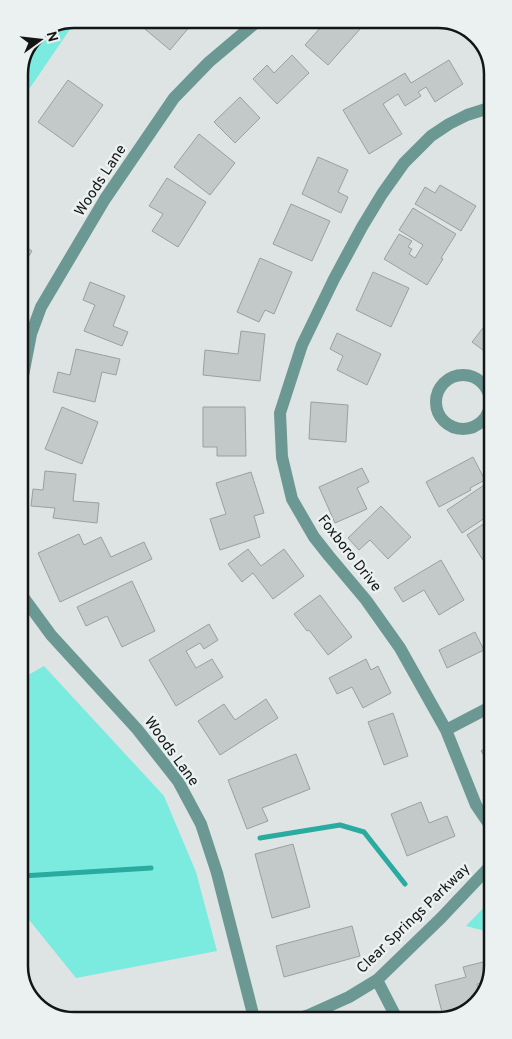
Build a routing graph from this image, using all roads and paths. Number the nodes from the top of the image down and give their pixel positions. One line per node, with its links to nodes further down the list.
1 (249, 28): 3 (street, Woods Lane)
2 (484, 110): 8 (street, Foxboro Drive)
3 (28, 350)
4 (484, 386): 5 (street)
5 (484, 426)
6 (28, 604): 12 (street, Woods Lane)
7 (484, 710): 8 (street)
8 (446, 730): 9 (street, Foxboro Drive)
9 (484, 817)
10 (484, 873): 11 (street, Clear Springs Parkway)
11 (376, 980): 13 (street, Clear Springs Parkway); 14 (street)
12 (252, 1011)
13 (317, 1012)
14 (393, 1012)

